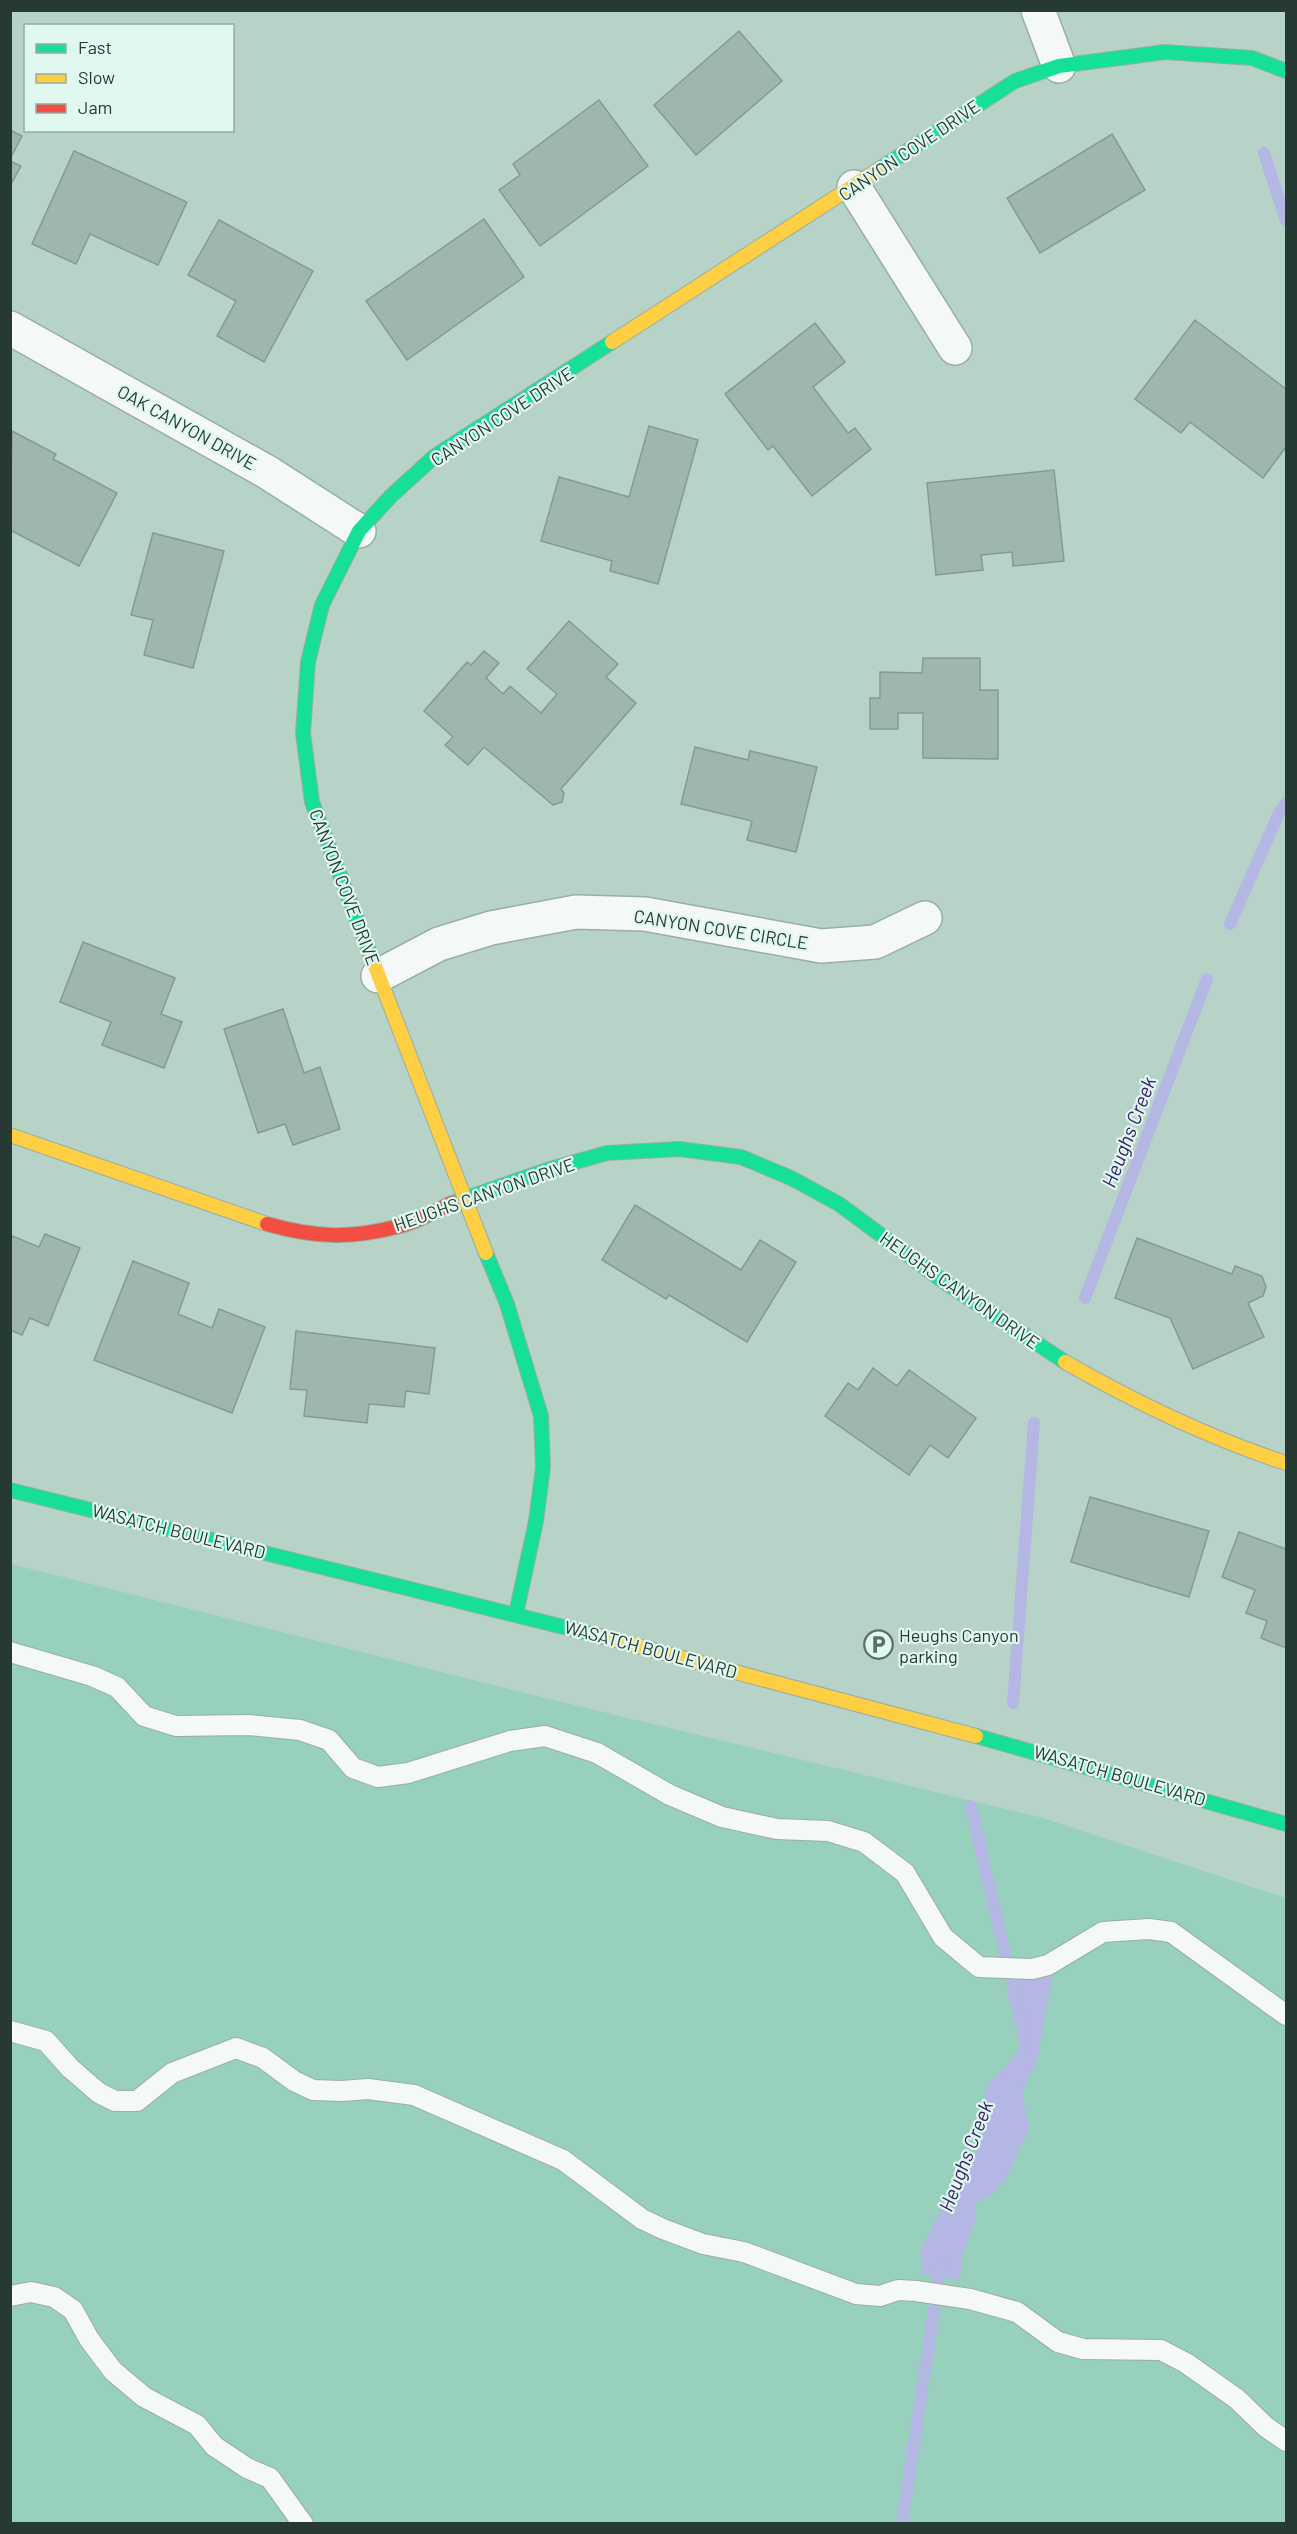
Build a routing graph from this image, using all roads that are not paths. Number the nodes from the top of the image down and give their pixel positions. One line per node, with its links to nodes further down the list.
1 (1038, 10): 2 (street)
2 (1059, 66): 3 (street, CANYON COVE DRIVE); 4 (street, CANYON COVE DRIVE)
3 (1287, 71)
4 (854, 187): 6 (street); 7 (street, CANYON COVE DRIVE)
5 (10, 328): 7 (street, OAK CANYON DRIVE)
6 (955, 348)
7 (359, 531): 9 (street, CANYON COVE DRIVE)
8 (925, 918): 9 (street, CANYON COVE CIRCLE)
9 (378, 975): 11 (street, CANYON COVE DRIVE)
10 (10, 1135): 11 (street, HEUGHS CANYON DRIVE)
11 (464, 1198): 12 (street, HEUGHS CANYON DRIVE); 14 (street, CANYON COVE DRIVE)
12 (1287, 1463)
13 (10, 1490): 14 (street, WASATCH BOULEVARD)
14 (516, 1614): 16 (street, WASATCH BOULEVARD)
15 (10, 1652): 17 (lane)
16 (1287, 1824)
17 (1287, 2015)
18 (10, 2031): 20 (lane)
19 (10, 2296): 21 (lane)
20 (1287, 2441)
21 (303, 2523)

